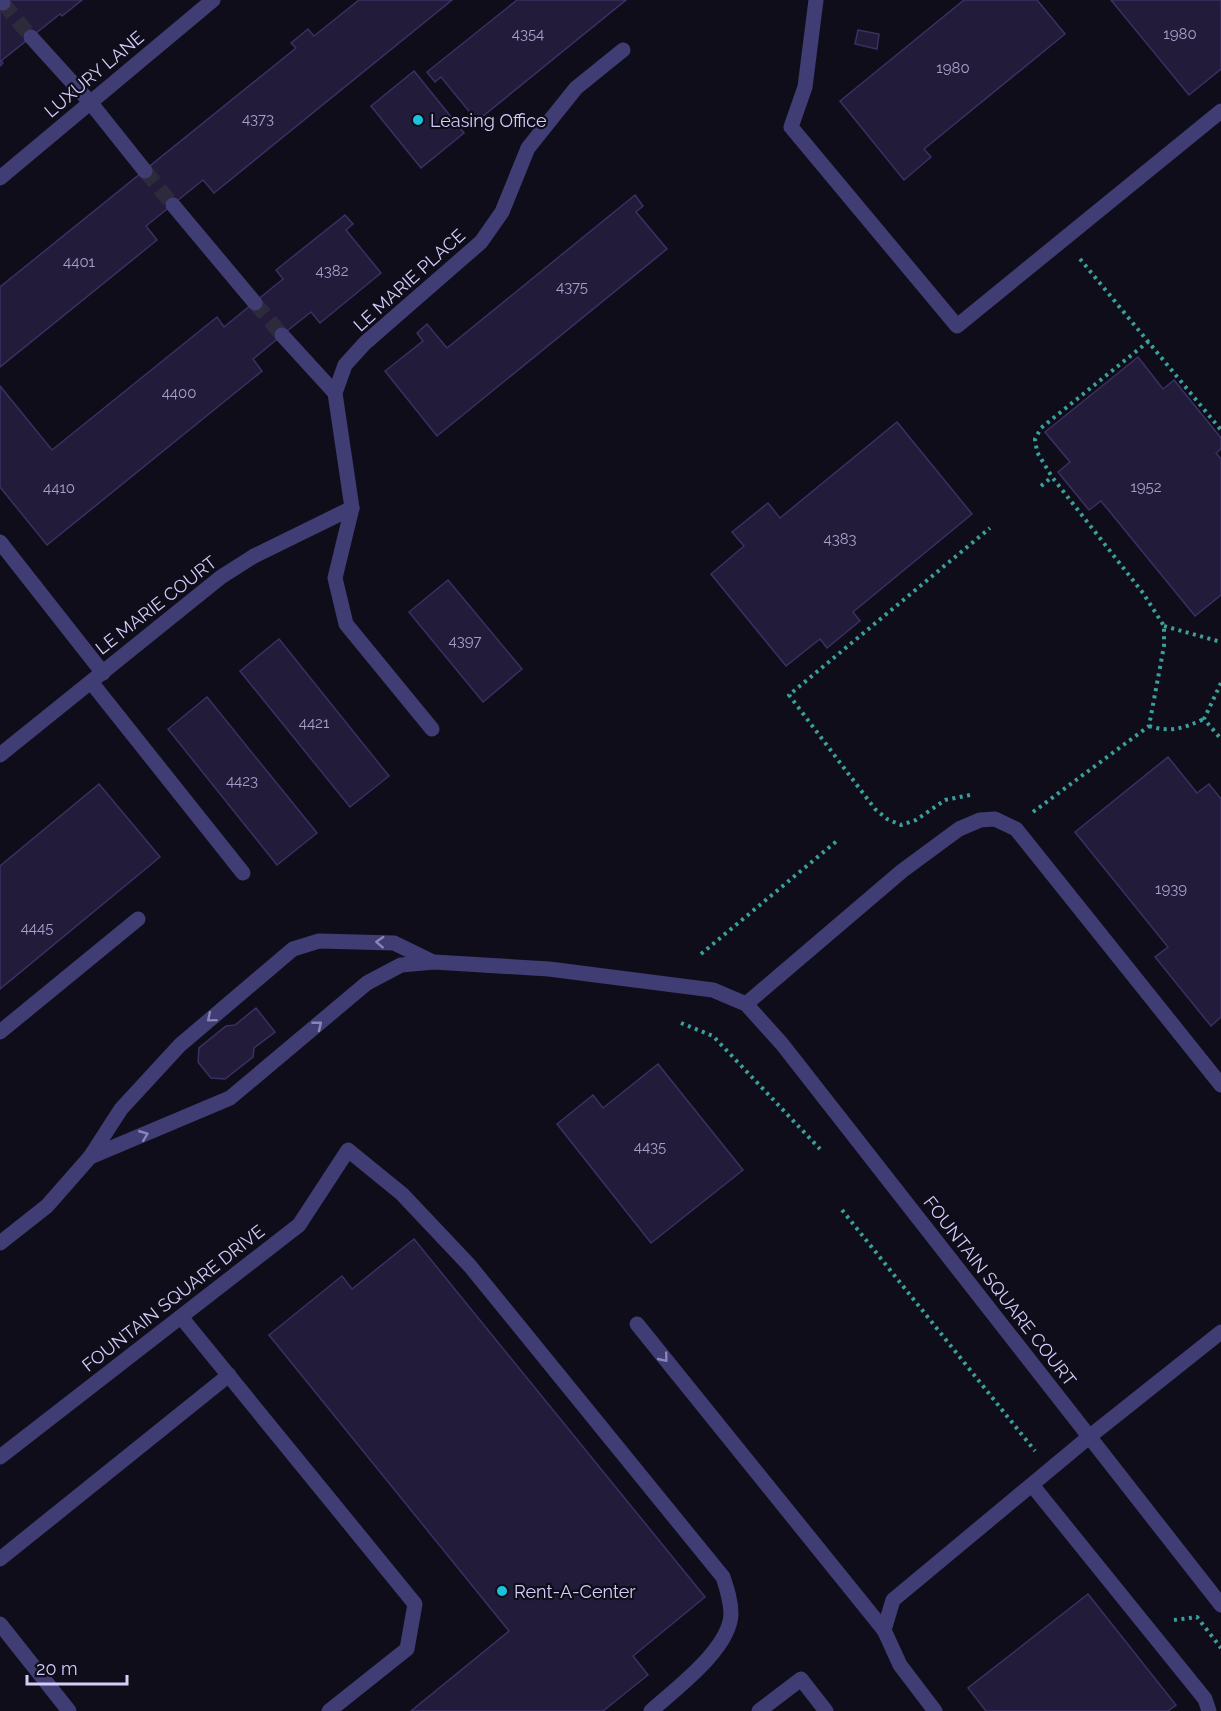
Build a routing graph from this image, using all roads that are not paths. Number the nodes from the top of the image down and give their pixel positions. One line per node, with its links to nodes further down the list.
1 (213, 0): 5 (street, LUXURY LANE)
2 (816, 0): 6 (street)
3 (31, 37): 5 (street)
4 (623, 50): 12 (street, LE MARIE PLACE)
5 (90, 102): 7 (street); 8 (street, LUXURY LANE)
6 (1221, 111)
7 (145, 171)
8 (0, 178)
9 (173, 205): 10 (street)
10 (255, 303)
11 (282, 335): 12 (street)
12 (335, 393): 13 (street, LE MARIE PLACE)
13 (351, 508): 15 (street, LE MARIE COURT); 16 (street)
14 (0, 542): 15 (street)
15 (97, 677): 17 (street, LE MARIE COURT); 18 (street)
16 (432, 729)
17 (0, 755)
18 (243, 873)
19 (138, 919): 22 (street)
20 (434, 963): 21 (street, FOUNTAIN SQUARE COURT); 24 (street, FOUNTAIN SQUARE COURT, one-way to 20); 24 (street, FOUNTAIN SQUARE COURT, one-way to 24)
21 (746, 1004): 23 (street); 30 (street, FOUNTAIN SQUARE COURT)
22 (0, 1032)
23 (1221, 1085)
24 (90, 1157): 25 (street, FOUNTAIN SQUARE COURT)
25 (0, 1243)
26 (181, 1317): 29 (street); 31 (street, FOUNTAIN SQUARE DRIVE); 39 (street, FOUNTAIN SQUARE DRIVE)
27 (637, 1324): 36 (street, one-way to 36)
28 (1221, 1332): 30 (street)
29 (229, 1375): 33 (street); 38 (street)
30 (1089, 1437): 32 (street); 34 (street, FOUNTAIN SQUARE COURT)
31 (0, 1457)
32 (1032, 1485): 36 (street); 43 (street)
33 (0, 1558)
34 (1221, 1605)
35 (0, 1624): 37 (street)
36 (884, 1630): 42 (street)
37 (69, 1711)
38 (329, 1711)
39 (651, 1711)
40 (759, 1711): 41 (street)
41 (826, 1711)
42 (936, 1711)
43 (1209, 1711)

